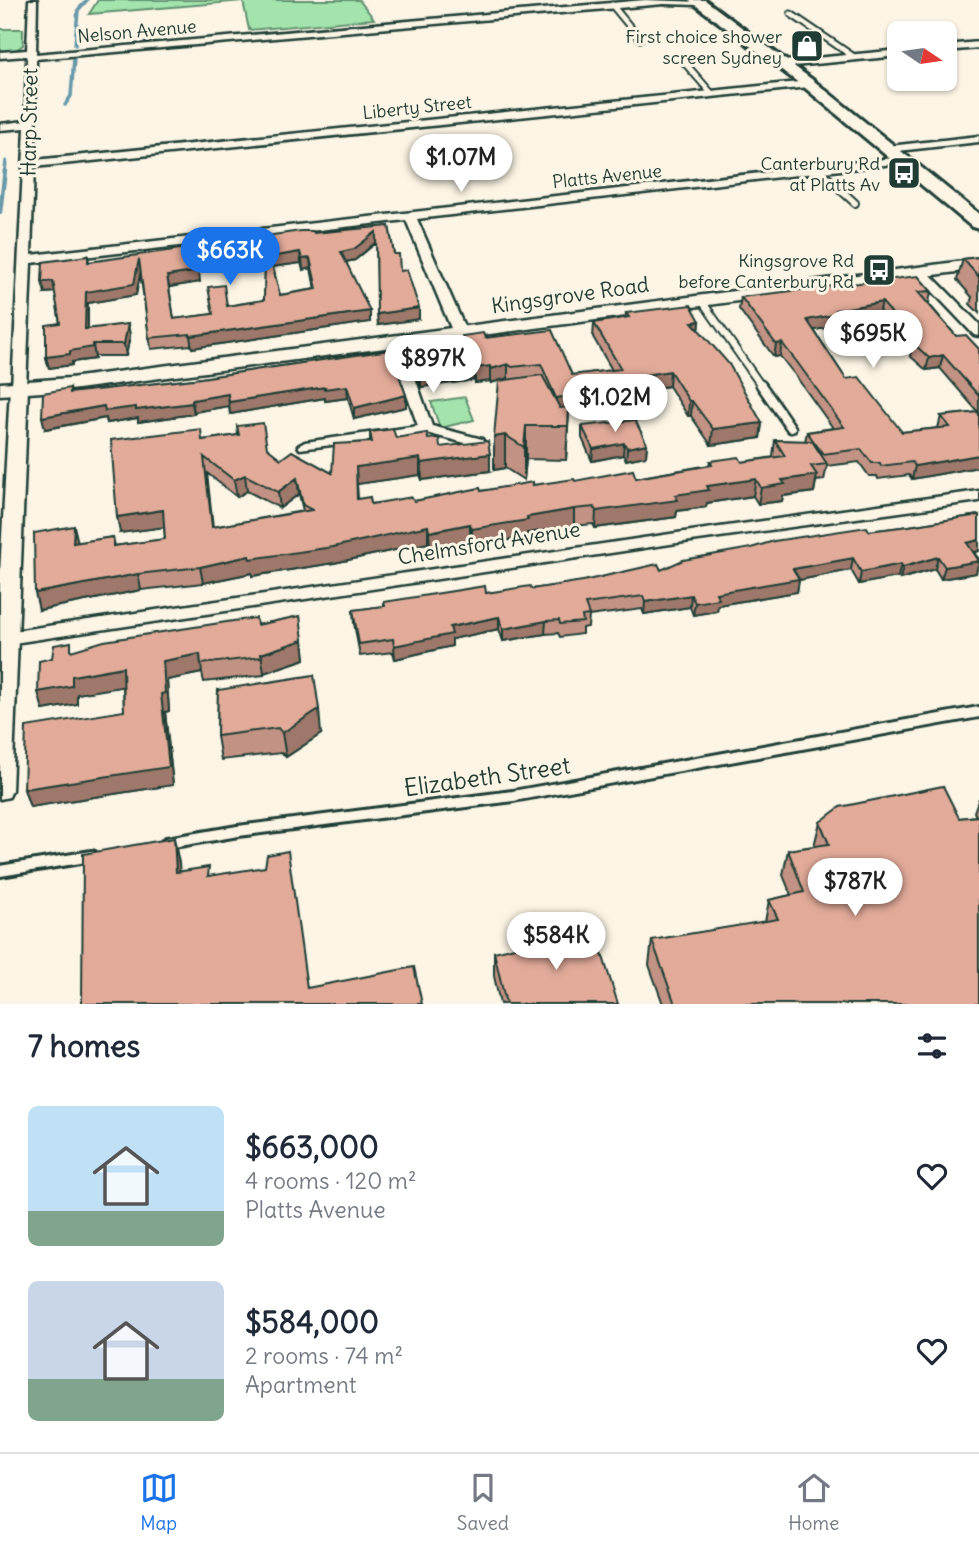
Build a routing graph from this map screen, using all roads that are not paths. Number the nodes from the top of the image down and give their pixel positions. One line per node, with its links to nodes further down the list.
1 (33, 0): 11 (street, Harp Street)
2 (666, 0): 3 (street, Nelson Avenue); 4 (street, Nelson Avenue)
3 (697, 1): 14 (highway)
4 (612, 5): 6 (lane); 11 (street, Nelson Avenue)
5 (792, 14): 12 (lane)
6 (640, 39)
7 (979, 45): 8 (street)
8 (957, 47)
9 (887, 54): 12 (street)
10 (0, 55): 11 (street, Nelson Avenue)
11 (30, 55): 17 (street, Harp Street)
12 (854, 57): 14 (street)
13 (684, 62): 16 (lane)
14 (783, 64): 15 (highway)
15 (809, 84): 16 (street, Liberty Street); 20 (highway)
16 (712, 94): 21 (street, Liberty Street)
17 (28, 124): 18 (street); 21 (street, Harp Street)
18 (0, 127)
19 (979, 139): 20 (street, Platts Avenue)
20 (895, 155): 22 (street, Platts Avenue); 25 (highway)
21 (29, 164): 26 (street, Harp Street)
22 (819, 170): 23 (lane); 24 (street, Platts Avenue)
23 (855, 203)
24 (410, 216): 26 (street, Platts Avenue); 31 (street)
25 (979, 223)
26 (24, 260): 33 (street, Harp Street)
27 (979, 264): 28 (main road, Kingsgrove Road)
28 (921, 272): 29 (main road, Kingsgrove Road); 30 (street)
29 (702, 301): 31 (main road, Kingsgrove Road); 34 (lane)
30 (979, 332)
31 (460, 333): 32 (main road, Kingsgrove Road)
32 (395, 341): 33 (main road, Kingsgrove Road); 35 (street)
33 (9, 389): 39 (street, Harp Street)
34 (791, 428)
35 (426, 429): 36 (street); 37 (street)
36 (477, 442)
37 (305, 446)
38 (979, 496): 39 (street, Chelmsford Avenue)
39 (7, 638): 41 (street, Harp Street)
40 (979, 712): 43 (lane, Elizabeth Street)
41 (1, 736): 42 (street, Harp Street)
42 (0, 790)
43 (158, 845)
44 (106, 853): 45 (lane)
45 (0, 871)

